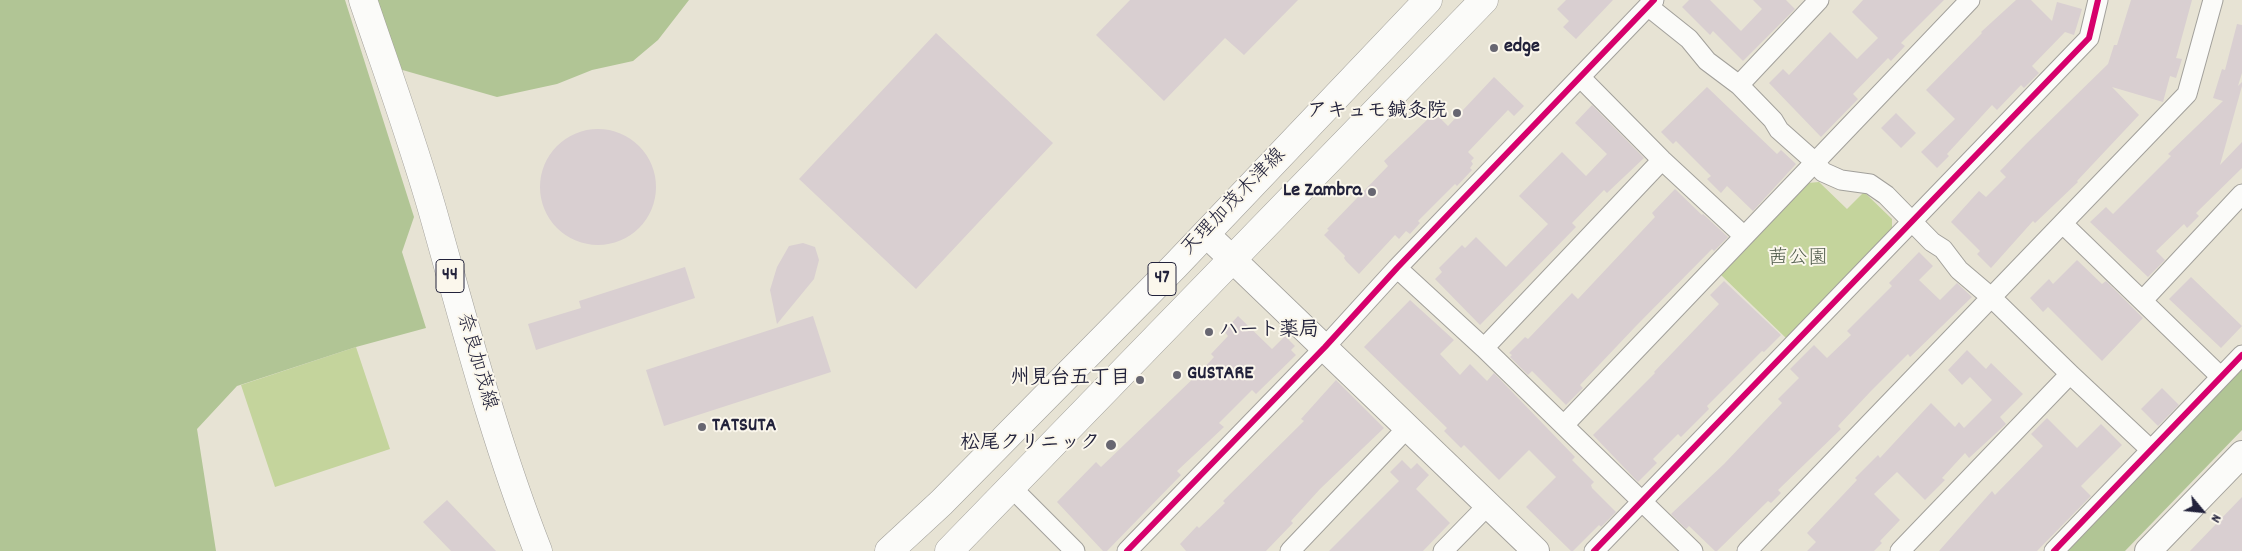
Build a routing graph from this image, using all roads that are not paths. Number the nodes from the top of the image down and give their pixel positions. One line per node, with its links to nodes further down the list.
1 (363, 0): 34 (main road, 奈良加茂線 / 44)
2 (1428, 0): 16 (main road, 天理加茂木津線 / 47)
3 (1484, 0): 18 (main road, 天理加茂木津線 / 47)
4 (1819, 0): 10 (street)
5 (1970, 0): 12 (street)
6 (2098, 0): 14 (street)
7 (2213, 0): 15 (street)
8 (1652, 3): 9 (street); 10 (street)
9 (1580, 78): 11 (street); 19 (street)
10 (1739, 86): 12 (street)
11 (1662, 160): 17 (street); 23 (street)
12 (1815, 162): 14 (street); 17 (street)
13 (2242, 194): 21 (street)
14 (1912, 222): 20 (street); 32 (street)
15 (2063, 224): 20 (street); 21 (street)
16 (1206, 234): 18 (street); 35 (main road, 天理加茂木津線 / 47)
17 (1744, 236): 27 (street)
18 (1233, 260): 22 (street); 31 (main road, 天理加茂木津線 / 47)
19 (1397, 268): 22 (street); 23 (street)
20 (1992, 298): 25 (street); 44 (street)
21 (2143, 300): 26 (street)
22 (1325, 347): 28 (street); 38 (street)
23 (1484, 348): 27 (street)
24 (2242, 355): 26 (street)
25 (2070, 374): 29 (street); 45 (street)
26 (2221, 377): 29 (street)
27 (1564, 425): 32 (street)
28 (1408, 427): 33 (street); 39 (street)
29 (2151, 450): 46 (street)
30 (2242, 454): 47 (street)
31 (1011, 487): 36 (main road, 天理加茂木津線 / 47); 37 (street)
32 (1642, 501): 42 (street); 43 (street)
33 (1489, 504): 40 (street); 41 (street)
34 (538, 551)
35 (889, 551)
36 (949, 551)
37 (1075, 551)
38 (1127, 551)
39 (1290, 551)
40 (1443, 551)
41 (1536, 551)
42 (1594, 551)
43 (1693, 551)
44 (1747, 551)
45 (1900, 551)
46 (2054, 551)
47 (2148, 551)

